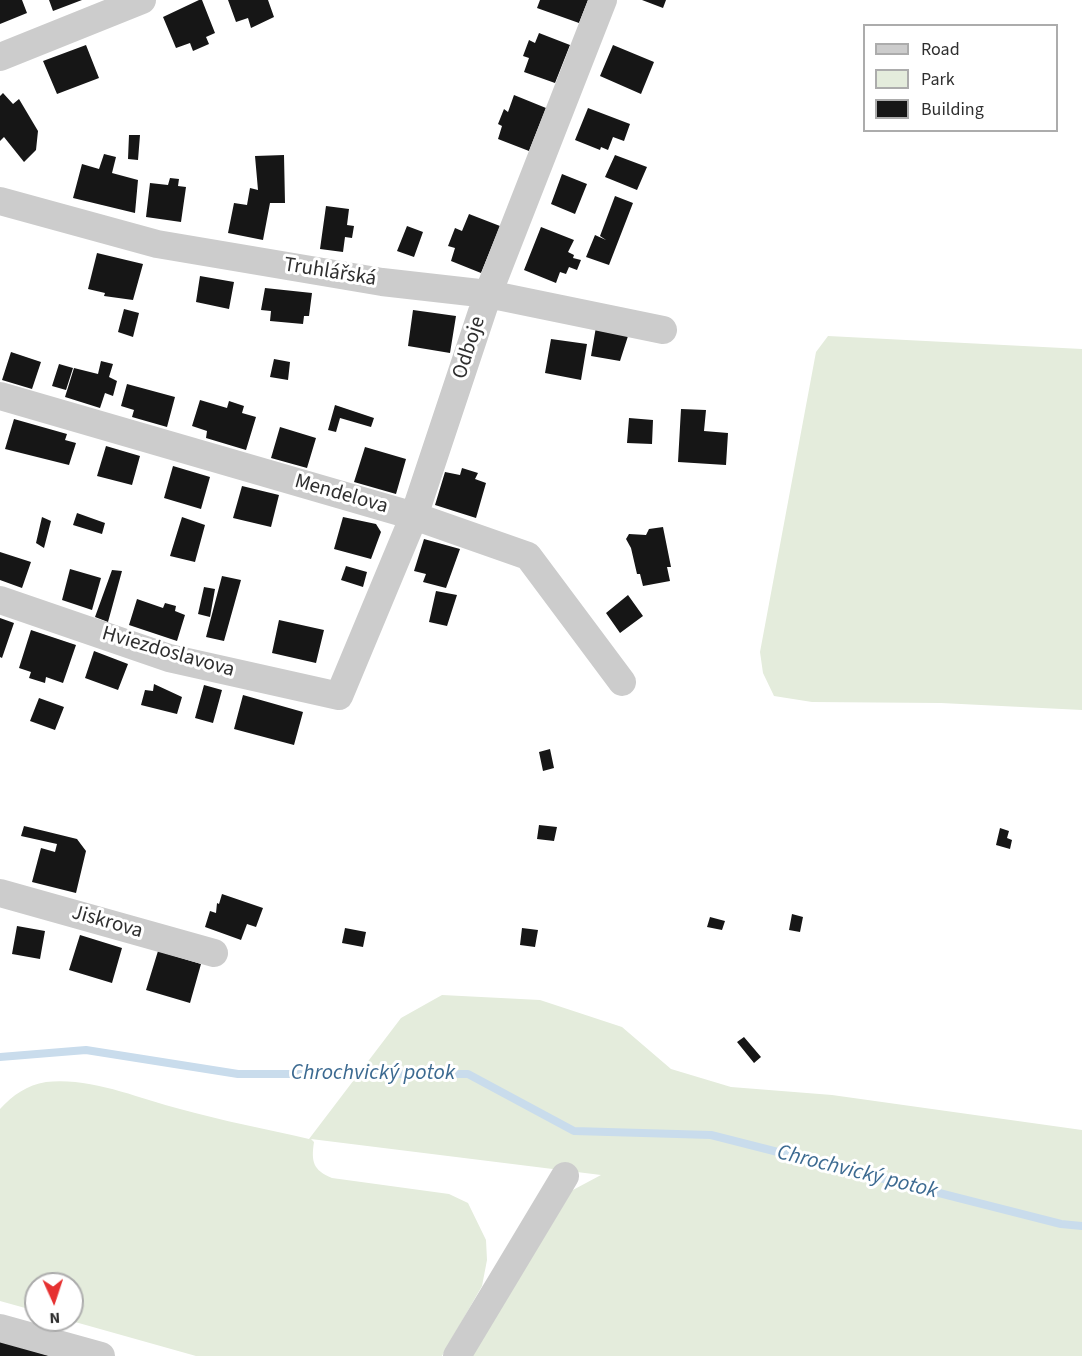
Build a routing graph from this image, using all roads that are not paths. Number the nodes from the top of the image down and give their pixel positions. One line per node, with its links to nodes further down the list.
1 (142, 0): 3 (street)
2 (603, 0): 5 (street, Odboje)
3 (0, 57)
4 (0, 201): 5 (street, Truhlářská)
5 (488, 294): 6 (street, Truhlářská); 8 (street, Odboje)
6 (663, 330)
7 (0, 396): 8 (street, Mendelova)
8 (414, 516): 10 (street, Mendelova); 11 (street, Odboje)
9 (0, 600): 11 (street, Hviezdoslavova)
10 (622, 682)
11 (339, 696)
12 (0, 892): 13 (street, Jiskrova)
13 (214, 953)
14 (565, 1176): 17 (street)
15 (0, 1328): 16 (street)
16 (101, 1356)
17 (457, 1356)

